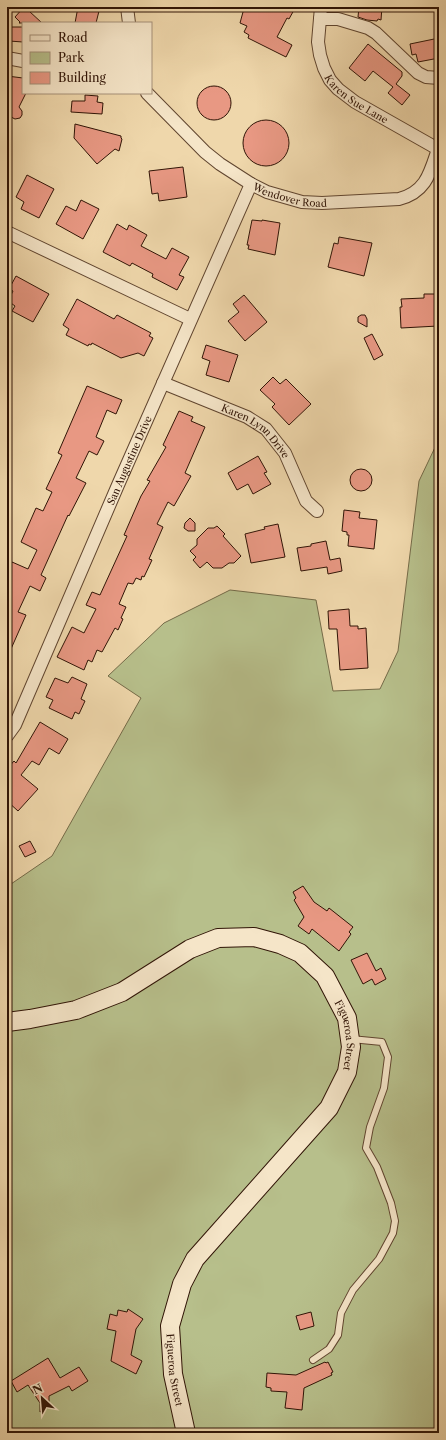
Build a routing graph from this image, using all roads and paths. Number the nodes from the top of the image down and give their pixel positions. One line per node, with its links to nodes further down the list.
1 (127, 7): 3 (street)
2 (321, 13): 6 (street, Karen Sue Lane); 8 (street, Karen Sue Lane)
3 (129, 22)
4 (7, 58): 5 (street)
5 (22, 61)
6 (439, 78)
7 (148, 94): 9 (street, Wendover Road)
8 (438, 149): 9 (street, Wendover Road)
9 (251, 184): 11 (street, San Augustine Drive)
10 (7, 232): 11 (street)
11 (190, 319): 12 (street, San Augustine Drive)
12 (163, 383): 13 (street, Karen Lynn Drive); 14 (street, San Augustine Drive)
13 (317, 511)
14 (7, 736)
15 (7, 1022): 16 (street, Figueroa Street)
16 (350, 1039): 17 (lane); 18 (street, Figueroa Street)
17 (313, 1360)
18 (186, 1433)

